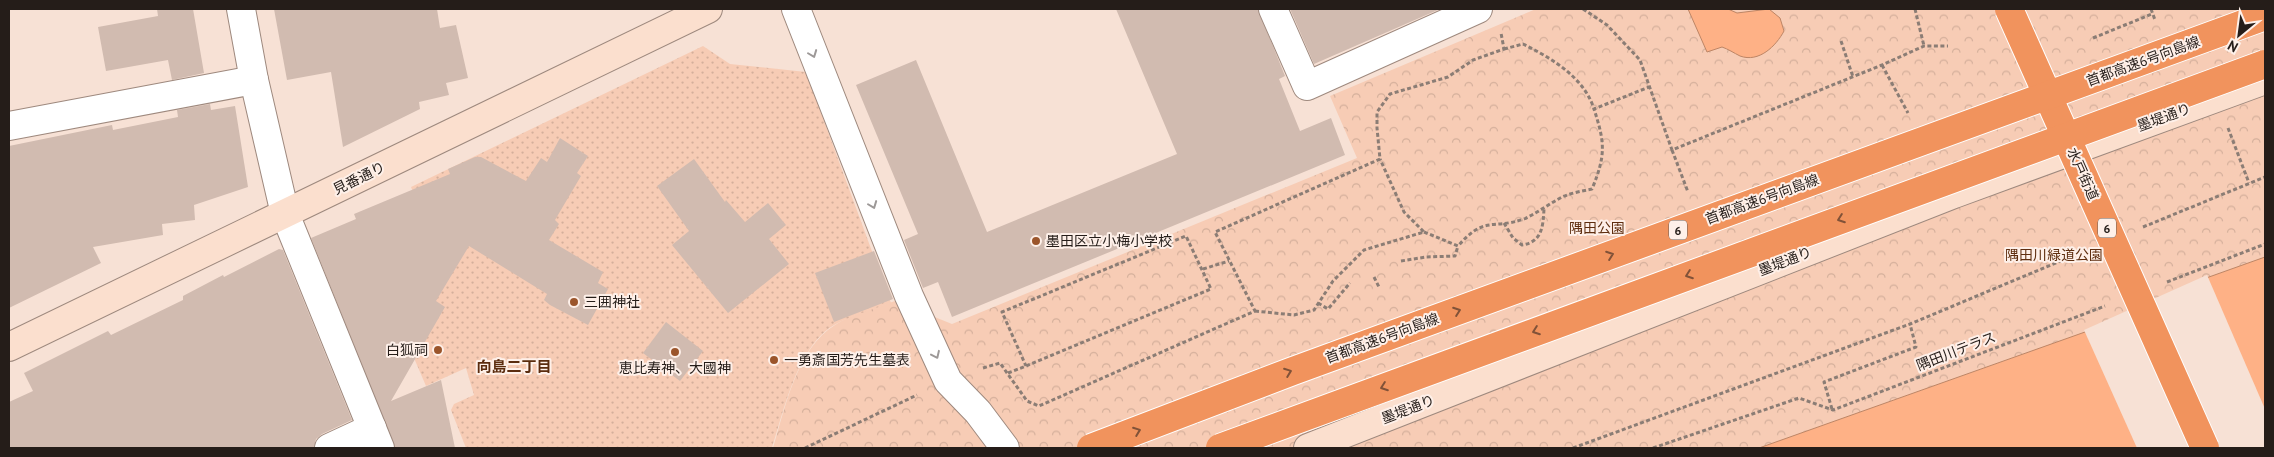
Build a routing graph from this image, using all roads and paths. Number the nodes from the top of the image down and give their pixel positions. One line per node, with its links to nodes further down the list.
1 (242, 9): 20 (street)
2 (708, 9): 31 (main road, 見番通り)
3 (796, 9): 52 (street, one-way to 52)
4 (1273, 9): 5 (street)
5 (1478, 9)
6 (1583, 9): 22 (path)
7 (1915, 9): 14 (path)
8 (2009, 9): 63 (highway, 水戸街道 / 6, bridge)
9 (2152, 14): 12 (path)
10 (2265, 16): 58 (highway, 首都高速6号向島線 / 6, one-way to 10, bridge)
11 (1500, 25): 16 (path)
12 (2093, 38)
13 (1841, 41): 19 (path)
14 (1924, 46): 15 (path); 18 (path)
15 (1948, 46)
16 (1504, 50): 23 (path); 27 (path)
17 (2265, 64): 59 (highway, one-way to 59, bridge)
18 (1882, 65): 19 (path); 24 (path)
19 (1853, 77): 26 (path)
20 (254, 80): 25 (street); 31 (street)
21 (2265, 80): 60 (main road, 墨堤通り)
22 (1649, 87): 23 (path); 26 (path)
23 (1594, 109): 30 (path)
24 (1910, 118)
25 (9, 126)
26 (1672, 150): 29 (path)
27 (1380, 159): 34 (path); 38 (path)
28 (2265, 177): 33 (path)
29 (1691, 198)
30 (1544, 208): 32 (path); 32 (path)
31 (285, 214): 49 (main road, 見番通り); 54 (street)
32 (1504, 223): 36 (path)
33 (2139, 229)
34 (1424, 232): 36 (path); 45 (path)
35 (2265, 244): 43 (path)
36 (1458, 246): 39 (path)
37 (2084, 252): 48 (path)
38 (1229, 261): 40 (path); 47 (path)
39 (1401, 261)
40 (1203, 269): 50 (path); 50 (path)
41 (1374, 277): 44 (path)
42 (1350, 283): 45 (path)
43 (2163, 283)
44 (1378, 286)
45 (1318, 304): 47 (path)
46 (2108, 304): 53 (path, 隅田川テラス)
47 (1255, 311): 51 (path)
48 (1910, 324): 53 (path); 61 (path)
49 (9, 346)
50 (1026, 366): 51 (path)
51 (1008, 373): 52 (path)
52 (948, 381): 56 (path); 57 (street)
53 (1832, 410): 62 (path)
54 (376, 438): 55 (street)
55 (329, 448)
56 (805, 448)
57 (1005, 448)
58 (1091, 448)
59 (1220, 448)
60 (1308, 448)
61 (1573, 448)
62 (1653, 448)
63 (2205, 448)

